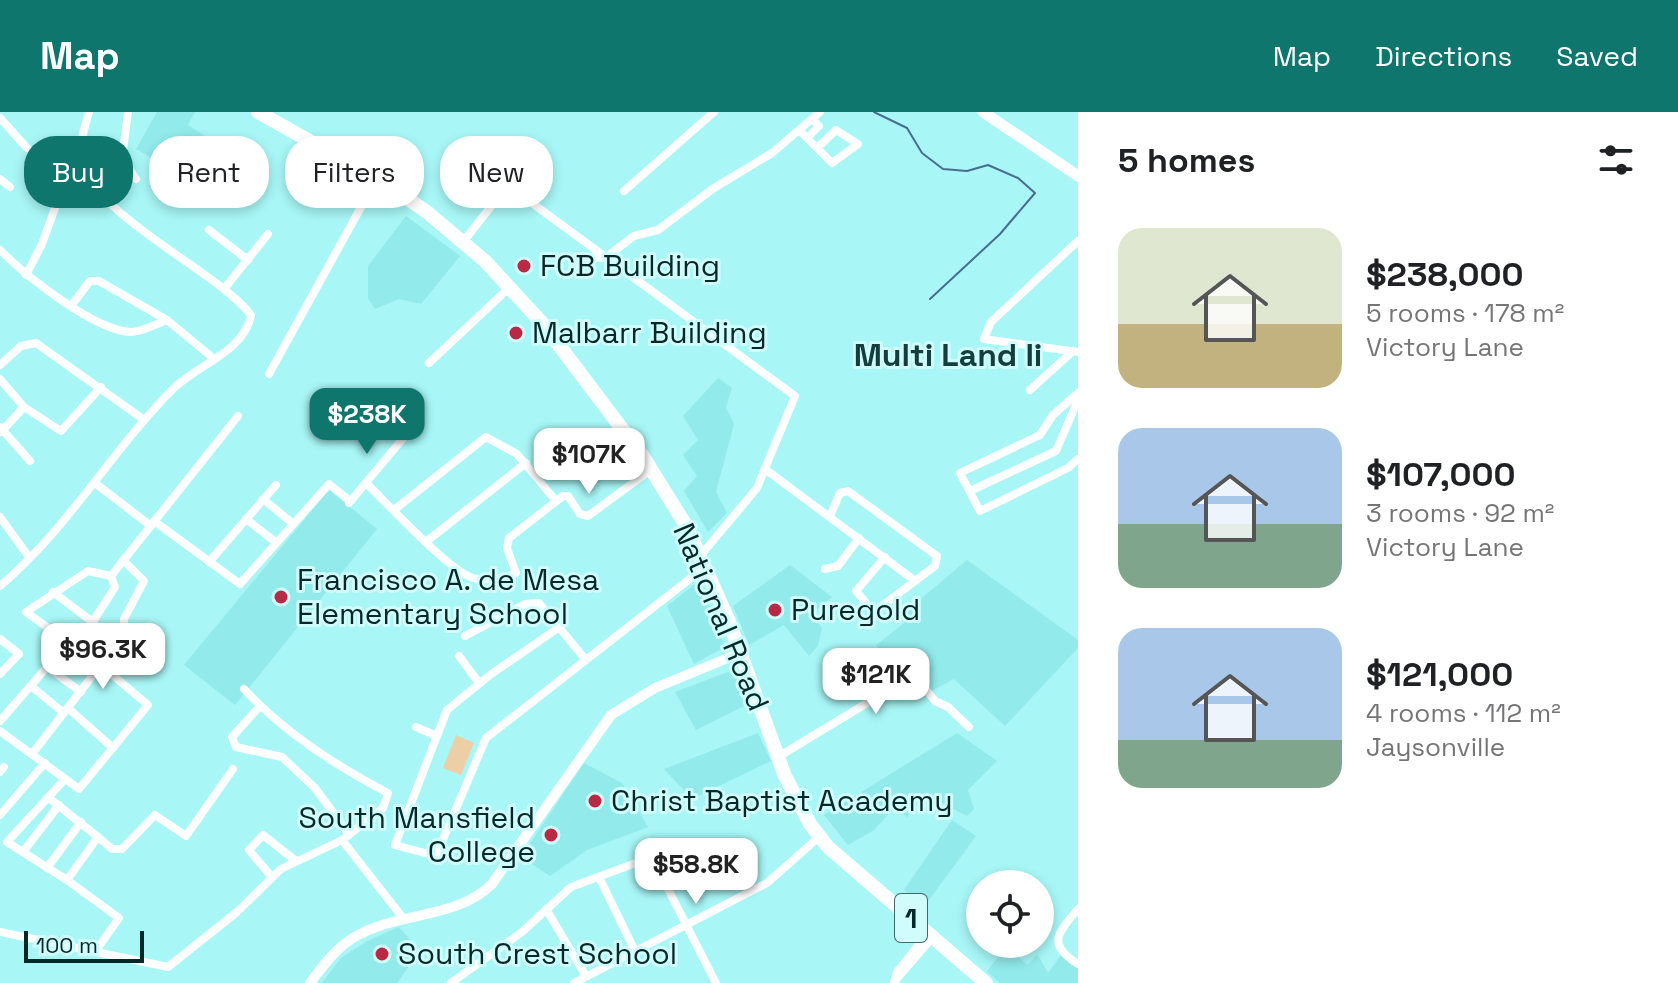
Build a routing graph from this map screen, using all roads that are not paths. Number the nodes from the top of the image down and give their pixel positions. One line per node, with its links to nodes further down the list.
1 (89, 112): 10 (street)
2 (128, 112): 17 (street)
3 (258, 112): 11 (highway, National Road / 1)
4 (714, 112): 19 (street)
5 (820, 112): 8 (street)
6 (983, 112): 15 (main road)
7 (0, 118): 13 (street)
8 (813, 120): 9 (street); 12 (street)
9 (800, 131): 12 (street); 29 (street)
10 (85, 136)
11 (301, 136)
12 (807, 138): 14 (street)
13 (24, 145)
14 (817, 148): 14 (street)
15 (1078, 176)
16 (0, 179): 18 (street)
17 (136, 179)
18 (10, 187)
19 (624, 191)
20 (55, 208): 32 (street)
21 (119, 208): 34 (street)
22 (360, 208): 41 (street)
23 (417, 208): 27 (highway, National Road / 1)
24 (209, 230): 30 (street)
25 (268, 234): 30 (street)
26 (1078, 241): 37 (street)
27 (463, 242): 29 (street); 33 (highway, National Road / 1)
28 (0, 250): 32 (street)
29 (605, 258): 31 (street); 56 (street)
30 (248, 260): 34 (street)
31 (580, 267)
32 (26, 275): 35 (street)
33 (511, 287): 39 (street); 55 (highway, National Road / 1)
34 (224, 289): 38 (street)
35 (71, 306): 36 (street); 36 (street)
36 (167, 320): 38 (street)
37 (1075, 351): 44 (street)
38 (213, 358): 49 (street)
39 (429, 363)
40 (0, 365): 43 (street)
41 (269, 374)
42 (0, 379): 47 (street)
43 (101, 387): 47 (street); 49 (street)
44 (1030, 390)
45 (1078, 393): 60 (street)
46 (1078, 400): 60 (street)
47 (24, 407): 50 (street)
48 (238, 416): 68 (street)
49 (143, 419): 57 (street)
50 (1, 430): 53 (street)
51 (410, 430): 58 (street)
52 (1078, 459): 60 (street)
53 (30, 461)
54 (526, 463): 62 (street); 63 (street); 71 (street)
55 (652, 469): 62 (street); 75 (highway, National Road / 1)
56 (765, 469): 64 (street); 75 (street)
57 (95, 483): 68 (street); 72 (street)
58 (366, 483): 63 (street); 76 (street)
59 (276, 485): 61 (street)
60 (970, 491)
61 (263, 499): 66 (street); 67 (street)
62 (556, 501): 71 (street)
63 (394, 510): 71 (street)
64 (830, 516): 69 (street); 79 (street)
65 (0, 517): 72 (street)
66 (246, 519): 70 (street); 76 (street)
67 (291, 522)
68 (152, 524): 74 (street); 76 (street)
69 (859, 538): 73 (street); 77 (street)
70 (273, 540)
71 (427, 541)
72 (29, 557): 80 (street)
73 (885, 557): 79 (street); 79 (street)
74 (123, 560): 78 (street); 89 (street)
75 (703, 560): 86 (highway, National Road / 1); 88 (street)
76 (209, 562)
77 (825, 569)
78 (111, 576): 81 (street); 82 (street)
79 (914, 580)
80 (0, 586)
81 (53, 592): 82 (street); 82 (street)
82 (94, 623)
83 (561, 626): 84 (street); 88 (street); 91 (street)
84 (465, 636)
85 (0, 639): 90 (street)
86 (740, 653): 104 (highway, National Road / 1); 125 (street)
87 (459, 656): 91 (street)
88 (586, 660): 101 (street)
89 (102, 666): 94 (street); 102 (street)
90 (0, 674)
91 (479, 683): 101 (street)
92 (31, 686): 94 (street); 96 (street); 97 (street)
93 (244, 689): 95 (street)
94 (81, 692): 96 (street)
95 (260, 706): 113 (street); 113 (street)
96 (66, 710): 102 (street); 103 (street)
97 (0, 721)
98 (416, 727): 101 (street)
99 (969, 727): 104 (street)
100 (0, 731): 103 (street)
101 (437, 736)
102 (113, 748): 107 (street)
103 (32, 754): 105 (street)
104 (778, 758): 114 (highway, National Road / 1)
105 (45, 763): 107 (street); 110 (street)
106 (233, 769): 112 (street)
107 (65, 779): 108 (street)
108 (49, 798): 109 (street); 116 (street)
109 (59, 805): 111 (street); 116 (street)
110 (0, 815)
111 (81, 822): 112 (street); 119 (street)
112 (98, 837): 122 (street)
113 (346, 837): 118 (street); 125 (street)
114 (819, 837): 126 (street); 128 (highway, National Road / 1)
115 (646, 846): 117 (street)
116 (23, 852): 119 (street)
117 (652, 857): 121 (street); 126 (street)
118 (296, 861): 120 (street); 120 (street)
119 (47, 868): 122 (street)
120 (272, 877): 130 (street)
121 (599, 877): 123 (street); 129 (street)
122 (67, 880): 130 (street)
123 (546, 909): 132 (street); 135 (street)
124 (1078, 909): 131 (street)
125 (403, 918): 134 (street)
126 (687, 924): 129 (street); 133 (street)
127 (0, 932): 130 (street)
128 (930, 935): 137 (street); 138 (highway, National Road / 1)
129 (635, 951): 132 (street)
130 (95, 952)
131 (1078, 964)
132 (586, 976): 136 (street)
133 (714, 982)
134 (310, 983)
135 (451, 983)
136 (574, 983)
137 (894, 983)
138 (986, 983)

